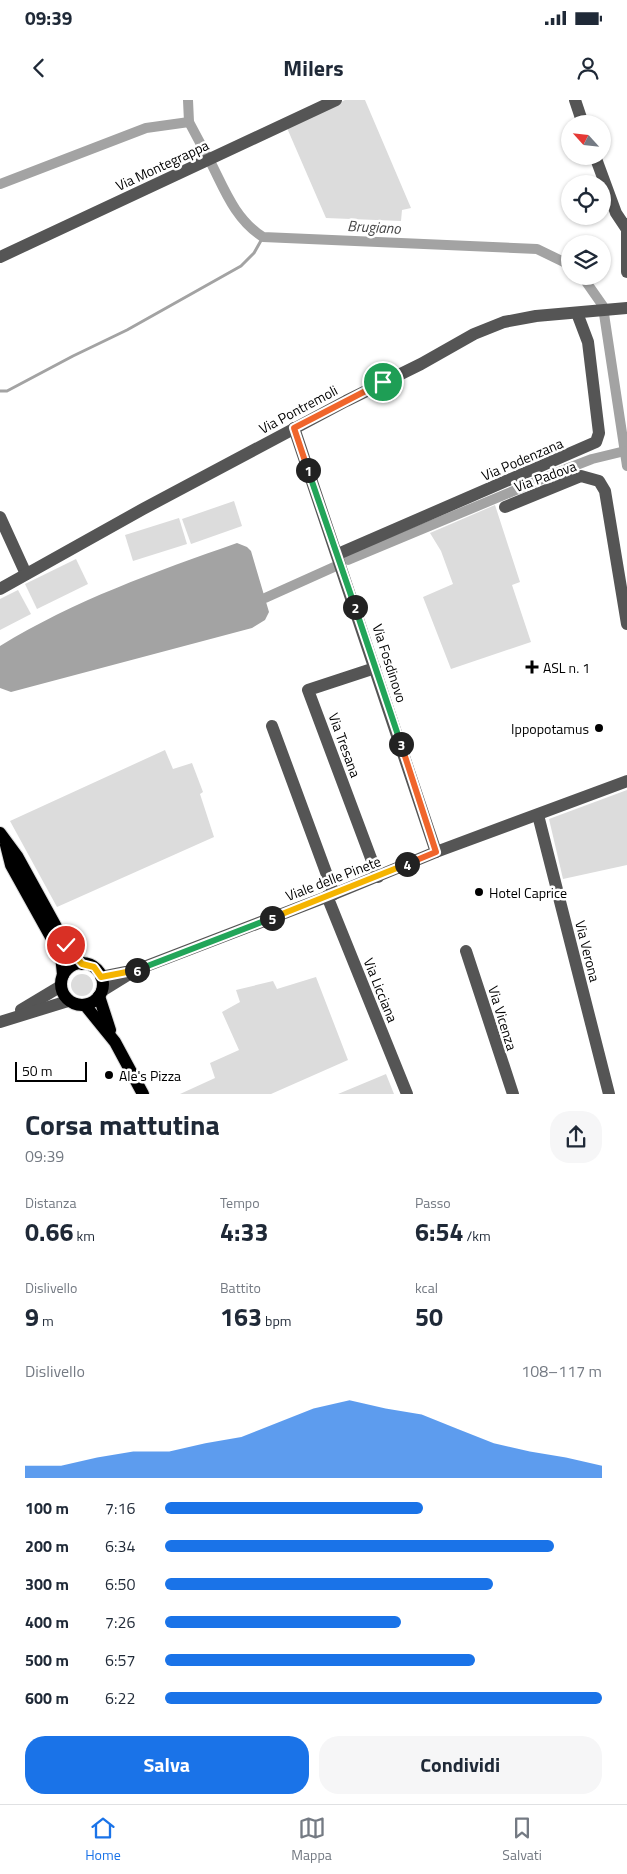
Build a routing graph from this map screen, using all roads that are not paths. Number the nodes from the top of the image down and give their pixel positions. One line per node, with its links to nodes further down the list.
1 (336, 100): 6 (street, Via Montegrappa)
2 (576, 100): 3 (street)
3 (580, 115)
4 (598, 165): 5 (street)
5 (627, 226): 7 (street)
6 (0, 257)
7 (627, 272)
8 (623, 308): 9 (street, Via Pontremoli)
9 (584, 312): 10 (street, Via Pontremoli); 13 (street, Via Podenzana)
10 (294, 428): 13 (street, Via Fosdinovo); 14 (street, Via Pontremoli)
11 (505, 507): 16 (street, Via Padova)
12 (0, 517): 14 (street)
13 (338, 554): 17 (street, Via Fosdinovo)
14 (26, 574): 15 (street, Via Pontremoli)
15 (0, 589)
16 (627, 624)
17 (375, 668): 22 (street, Via Fosdinovo); 23 (street, Via Tresana)
18 (272, 726): 24 (street, Via Licciana)
19 (627, 781): 20 (street, Viale delle Pinete)
20 (538, 815): 22 (street, Viale delle Pinete); 38 (street, Via Verona)
21 (2, 836): 26 (main road); 29 (main road)
22 (436, 852): 23 (street, Viale delle Pinete)
23 (378, 877): 24 (street, Viale delle Pinete)
24 (331, 895): 27 (street, Viale delle Pinete); 36 (street, Via Licciana)
25 (466, 951): 37 (street, Via Vicenza)
26 (82, 964): 28 (main road); 29 (main road)
27 (134, 971): 28 (street, Viale delle Pinete); 30 (street, Viale delle Pinete)
28 (101, 977): 30 (main road)
29 (62, 981): 31 (main road); 33 (street)
30 (101, 994): 32 (main road, Viale delle Pinete); 34 (main road)
31 (68, 1001): 32 (main road); 33 (street)
32 (84, 1005): 34 (main road)
33 (4, 1020)
34 (115, 1042): 35 (main road)
35 (143, 1094)
36 (407, 1094)
37 (513, 1094)
38 (609, 1094)

